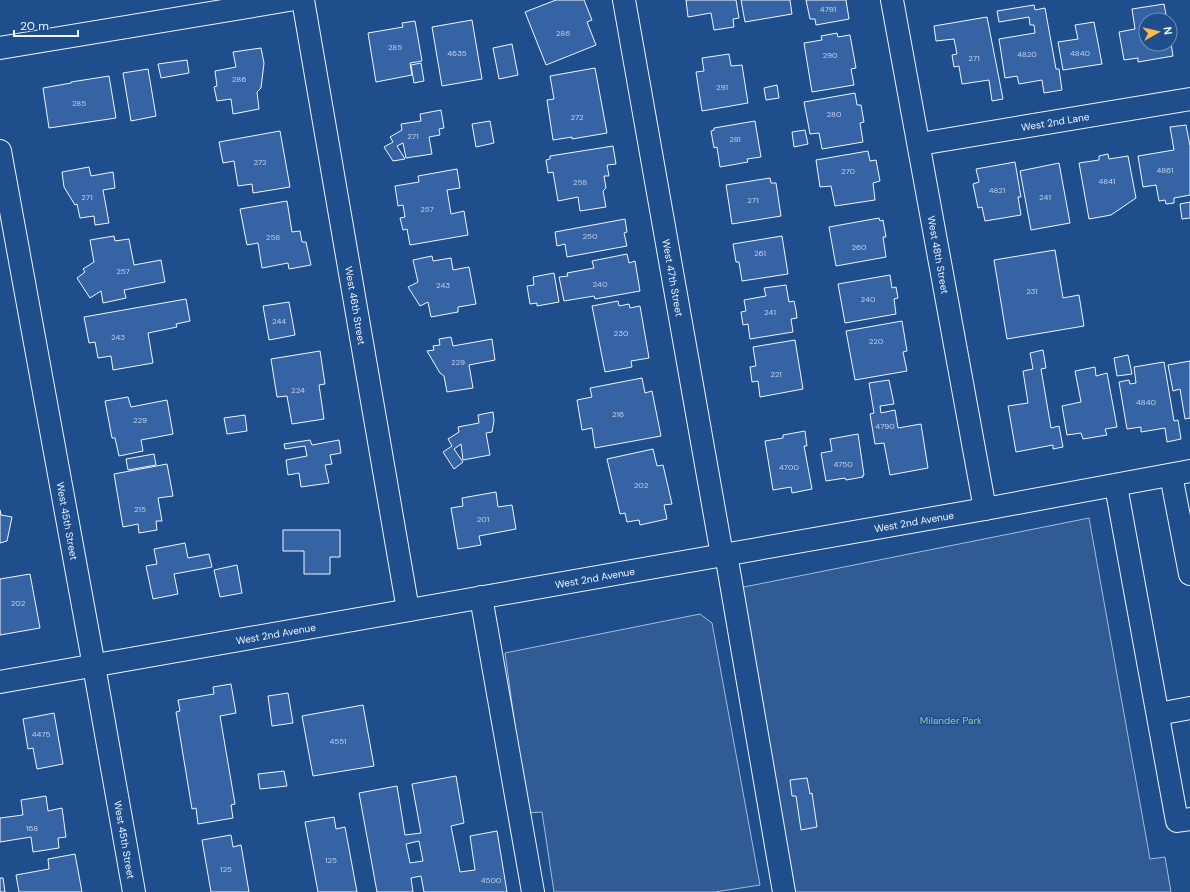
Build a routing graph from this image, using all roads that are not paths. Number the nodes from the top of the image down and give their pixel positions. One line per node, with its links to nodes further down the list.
1 (288, 0): 5 (street)
2 (303, 0): 15 (street, West 46th Street)
3 (624, 0): 12 (street, West 47th Street)
4 (892, 0): 7 (street, West 48th Street)
5 (0, 48)
6 (1190, 99): 7 (street, West 2nd Lane)
7 (920, 144): 11 (street, West 48th Street)
8 (0, 151): 16 (street, West 45th Street)
9 (1181, 473): 10 (street, West 2nd Avenue); 13 (street)
10 (1116, 486): 11 (street, West 2nd Avenue); 19 (street)
11 (985, 509): 12 (street, West 2nd Avenue)
12 (724, 554): 14 (street, West 2nd Avenue); 23 (street, West 47th Street)
13 (1190, 574)
14 (481, 597): 15 (street, West 2nd Avenue); 22 (street)
15 (408, 610): 16 (street, West 2nd Avenue)
16 (94, 666): 17 (street, West 2nd Avenue); 21 (street, West 45th Street)
17 (0, 682)
18 (1190, 708): 19 (street)
19 (1158, 714): 20 (street)
20 (1190, 819)
21 (134, 892)
22 (533, 892)
23 (784, 892)

